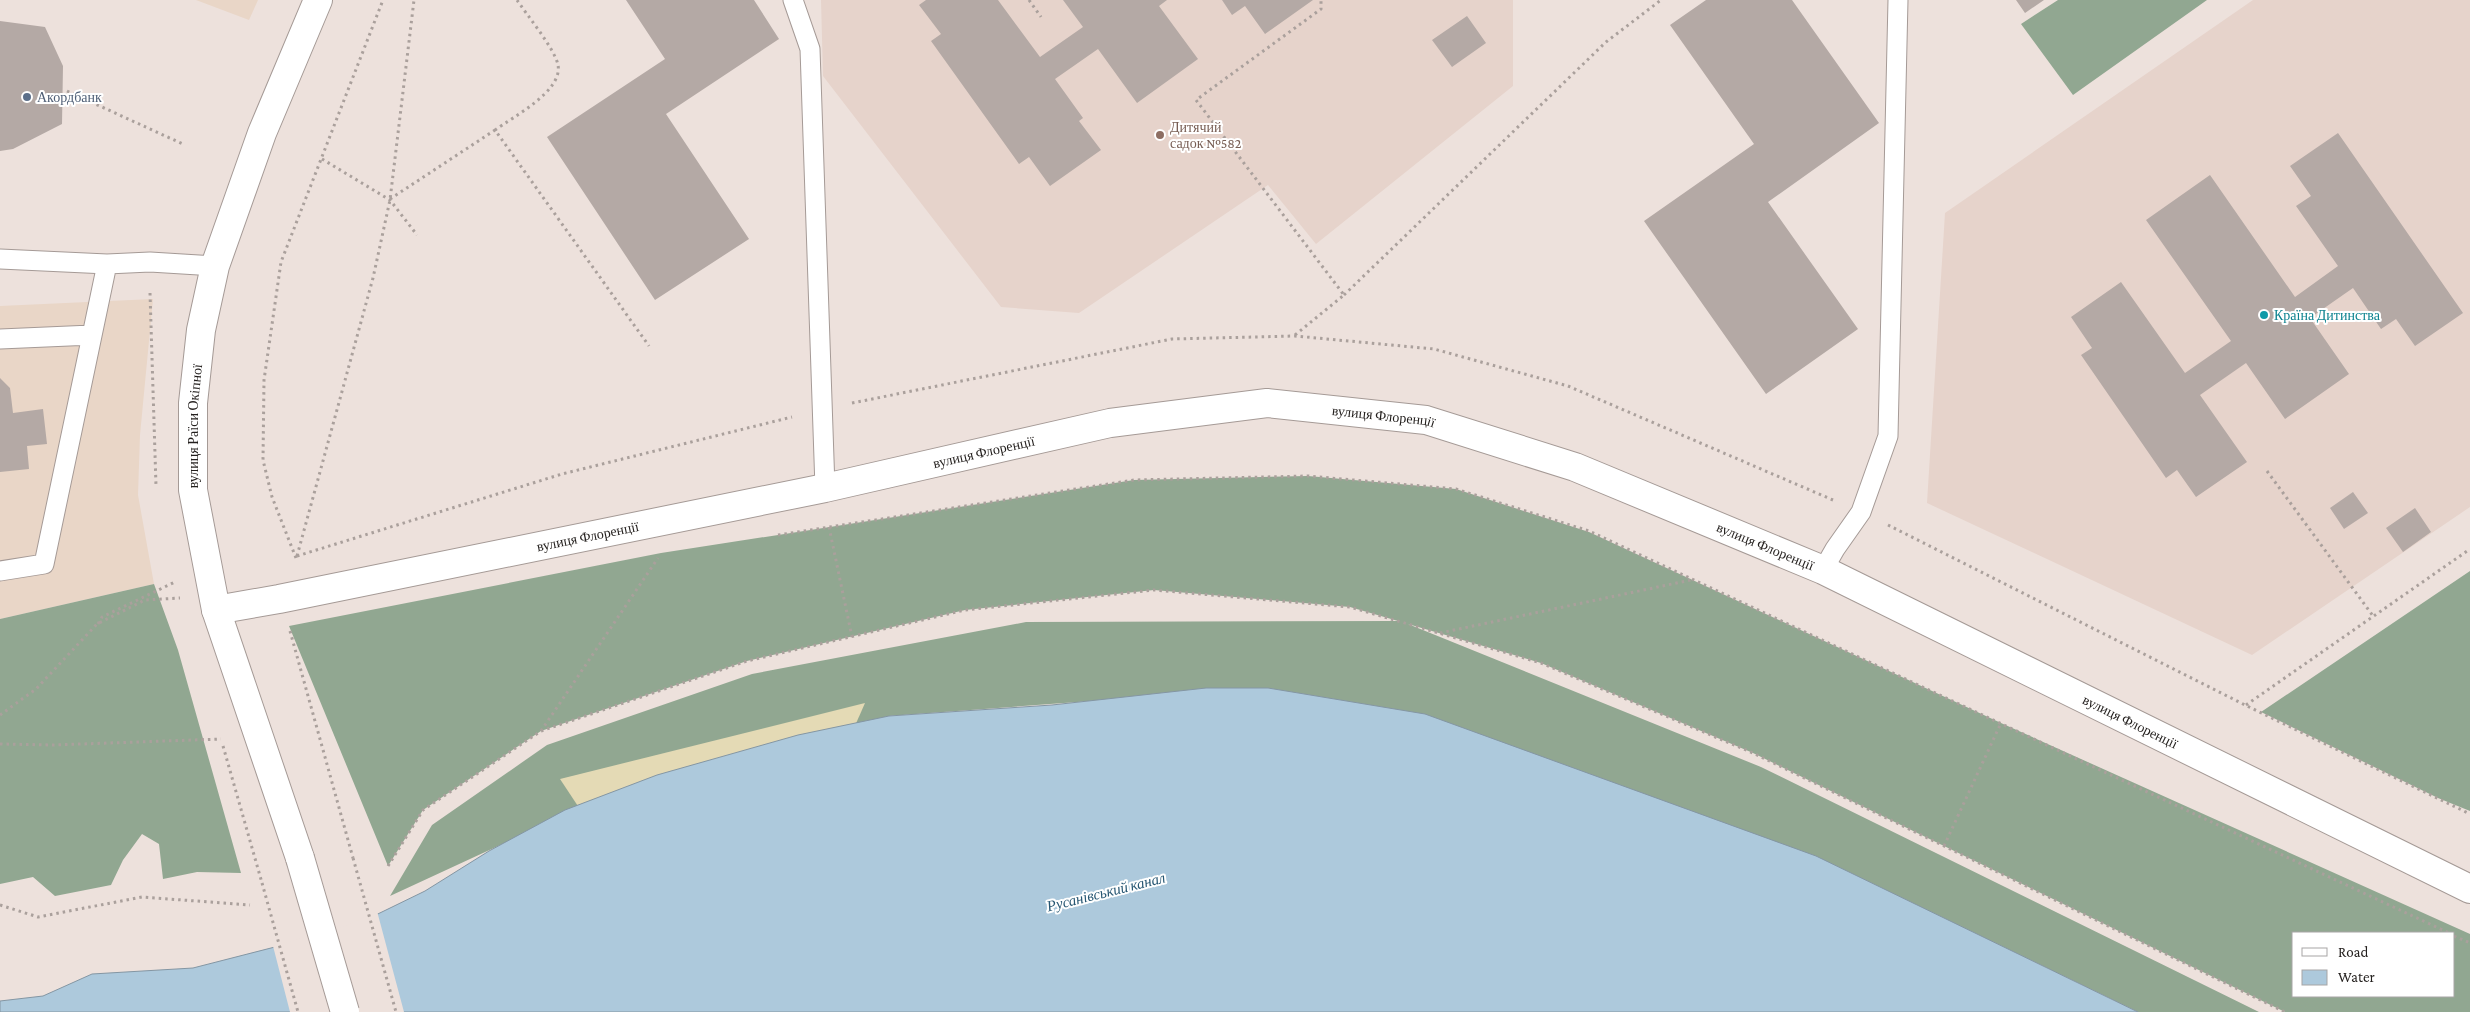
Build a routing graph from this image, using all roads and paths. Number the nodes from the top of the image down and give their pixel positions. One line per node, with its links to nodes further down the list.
1 (318, 0): 19 (street, вулиця Раїси Окіпної)
2 (383, 0): 14 (path)
3 (414, 0): 15 (path)
4 (517, 0): 12 (path)
5 (793, 0): 25 (lane)
6 (1029, 0): 10 (path)
7 (1321, 0): 20 (path)
8 (1661, 0): 20 (path)
9 (1898, 0): 28 (lane)
10 (1041, 17)
11 (67, 91): 13 (path)
12 (494, 130): 15 (path); 24 (path)
13 (185, 145)
14 (322, 159): 15 (path); 33 (path)
15 (390, 200): 16 (path); 33 (path)
16 (417, 235)
17 (0, 259): 18 (lane)
18 (107, 264): 19 (lane); 21 (lane)
19 (215, 266): 40 (street, вулиця Раїси Окіпної)
20 (1344, 295): 22 (path)
21 (92, 335): 23 (lane); 35 (lane)
22 (1295, 336): 25 (path); 28 (path)
23 (0, 339)
24 (649, 346)
25 (820, 410): 27 (lane); 33 (path)
26 (2267, 471): 41 (path)
27 (824, 488): 34 (street, вулиця Флоренції); 39 (street, вулиця Флоренції)
28 (1862, 512): 34 (lane); 45 (path)
29 (829, 527): 30 (path); 36 (path); 44 (path)
30 (770, 537)
31 (2470, 549): 41 (path)
32 (651, 555): 48 (path)
33 (297, 556): 39 (path)
34 (1823, 570): 55 (street, вулиця Флоренції)
35 (0, 571)
36 (1692, 580): 43 (path); 47 (path)
37 (178, 581): 42 (path)
38 (182, 598): 42 (path)
39 (279, 599): 40 (street, вулиця Флоренції); 63 (path, bridge)
40 (216, 610): 62 (street, вулиця Раїси Окіпної, bridge)
41 (2373, 616): 45 (path)
42 (97, 624): 46 (path)
43 (1439, 633): 44 (path); 52 (path)
44 (852, 637): 48 (path)
45 (2245, 705): 51 (path)
46 (0, 715)
47 (2001, 723): 52 (path); 58 (path)
48 (540, 731): 53 (path)
49 (221, 739): 50 (path)
50 (0, 744)
51 (2470, 814)
52 (1944, 846): 64 (path)
53 (388, 866)
54 (262, 883): 61 (path, bridge)
55 (2470, 889)
56 (0, 905): 57 (path)
57 (250, 905)
58 (2447, 932)
59 (2455, 936): 60 (path)
60 (2470, 943)
61 (298, 1012)
62 (345, 1012)
63 (396, 1012)
64 (2285, 1012)

